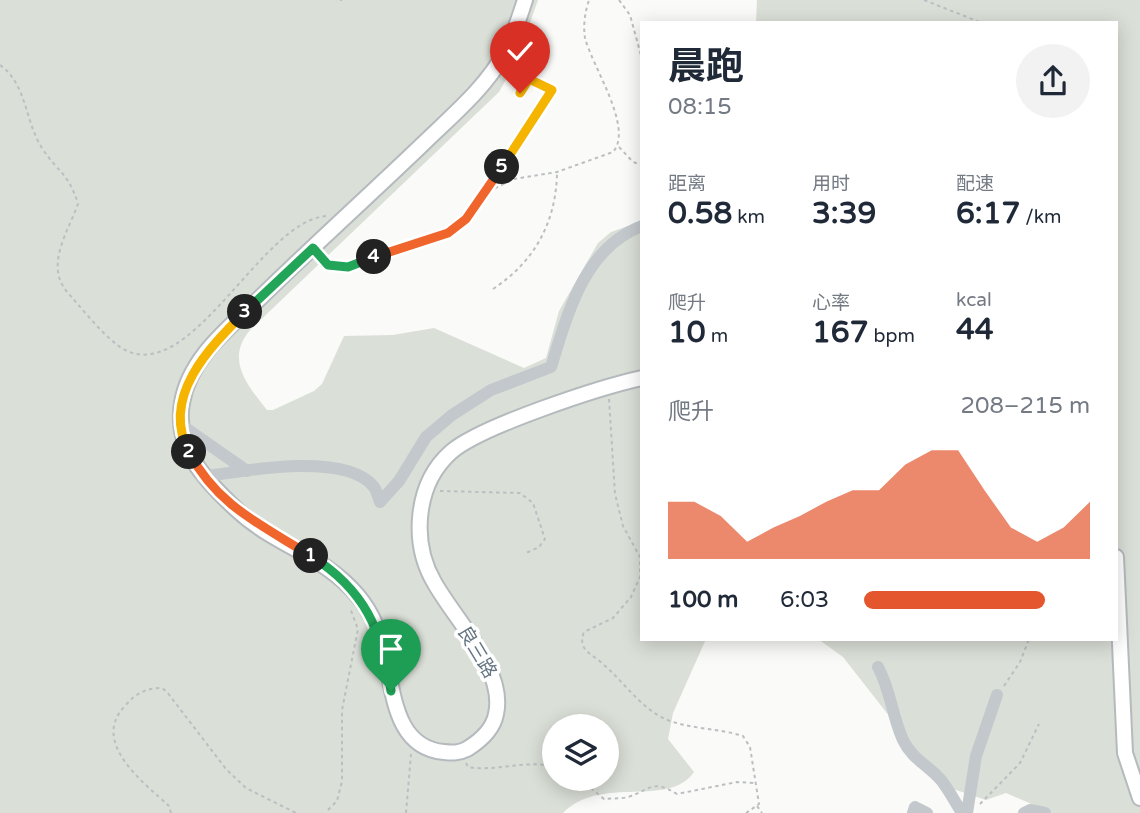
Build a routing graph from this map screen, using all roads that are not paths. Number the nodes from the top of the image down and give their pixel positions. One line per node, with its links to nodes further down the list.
1 (525, 0): 4 (main road)
2 (640, 227): 5 (street)
3 (640, 379): 6 (main road, 良三路)
4 (181, 425): 5 (street); 6 (main road)
5 (247, 471): 6 (street)
6 (202, 477)
7 (1118, 601): 10 (main road)
8 (878, 667): 14 (street)
9 (998, 695): 11 (street)
10 (1140, 798)
11 (972, 810)
12 (913, 813): 13 (street)
13 (927, 813)
14 (962, 813)
15 (1024, 813): 16 (street)
16 (1045, 813)

